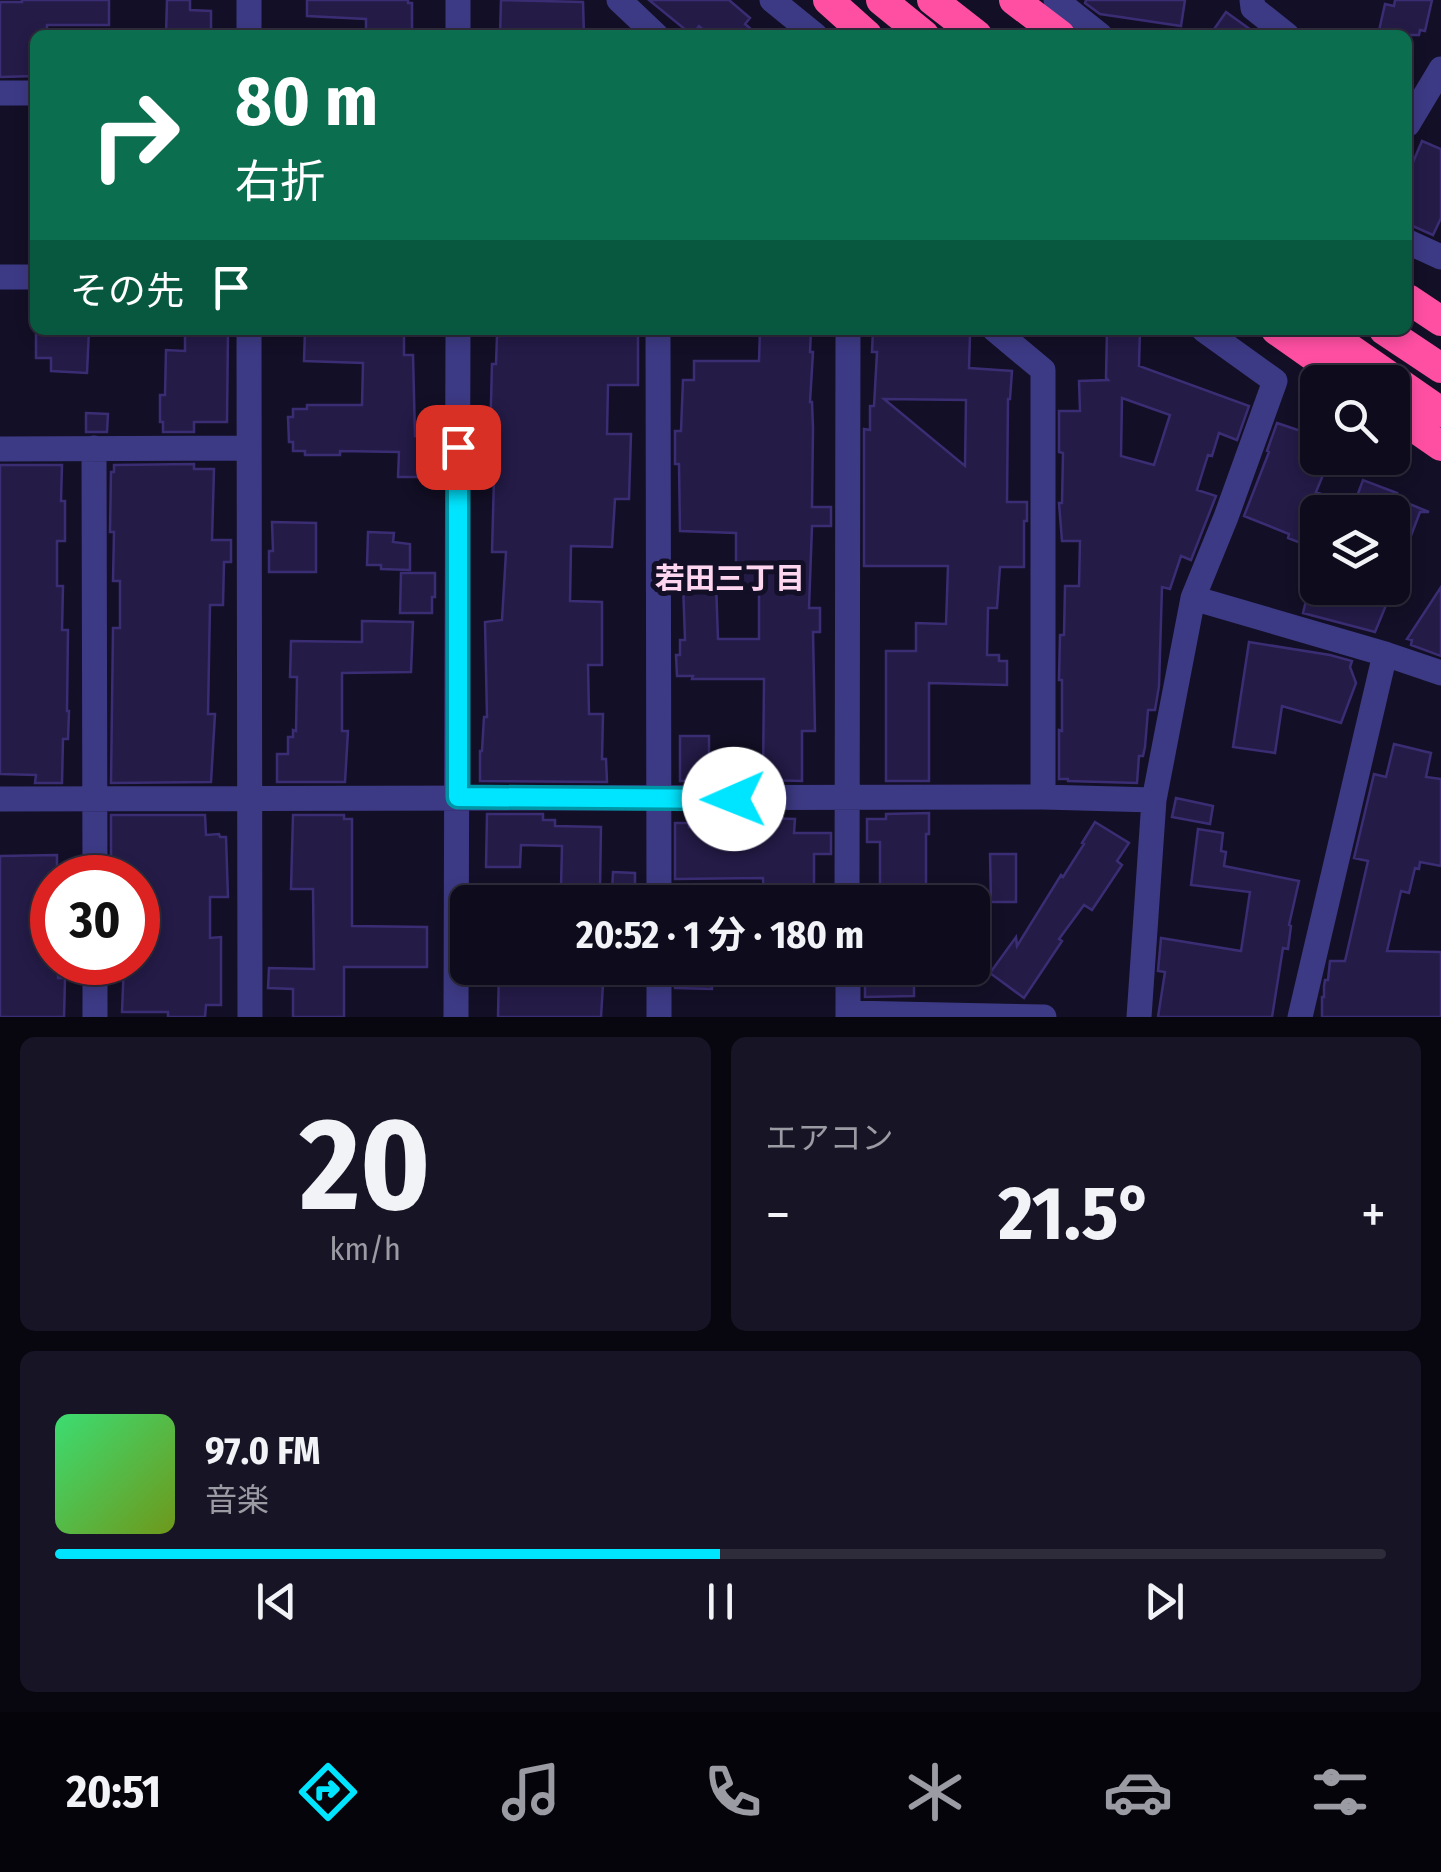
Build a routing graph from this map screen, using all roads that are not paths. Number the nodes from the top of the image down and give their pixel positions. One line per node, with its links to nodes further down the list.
1 (249, 0): 12 (street)
2 (458, 0): 13 (street)
3 (619, 0): 14 (street)
4 (772, 0): 15 (street)
5 (828, 0): 16 (highway)
6 (881, 0): 11 (highway)
7 (932, 0): 17 (highway)
8 (1014, 0): 18 (highway)
9 (1056, 0): 19 (street)
10 (1252, 0): 20 (street)
11 (917, 29)
12 (249, 30)
13 (458, 30)
14 (651, 30)
15 (809, 30)
16 (861, 30)
17 (971, 30)
18 (1053, 30)
19 (1094, 30)
20 (1281, 30)
21 (1441, 69): 24 (street)
22 (0, 93): 23 (street)
23 (30, 93)
24 (1412, 117)
25 (1412, 244): 26 (street)
26 (1441, 257)
27 (0, 278): 28 (street)
28 (30, 278)
29 (1412, 302): 30 (highway)
30 (1441, 320)
31 (249, 335): 47 (street)
32 (458, 335): 51 (street)
33 (658, 335): 57 (street)
34 (848, 335): 54 (street)
35 (1000, 335): 52 (street)
36 (1211, 335): 48 (street)
37 (1283, 335): 40 (highway)
38 (1329, 335): 42 (highway)
39 (1392, 335): 41 (highway)
40 (1326, 365)
41 (1441, 368)
42 (1441, 412)
43 (1410, 424): 44 (highway)
44 (1441, 446)
45 (0, 448): 46 (street)
46 (94, 448): 47 (street); 56 (street)
47 (250, 448): 53 (street)
48 (1192, 598): 49 (street); 58 (street)
49 (1386, 654): 50 (street); 72 (street)
50 (1441, 673)
51 (458, 797): 53 (street); 57 (street); 68 (street)
52 (1043, 797): 54 (street); 58 (street)
53 (249, 798): 56 (street); 67 (street)
54 (847, 798): 57 (street); 61 (street)
55 (0, 800): 56 (street)
56 (96, 800): 59 (street)
57 (659, 800): 60 (street)
58 (1154, 800): 71 (street)
59 (95, 855)
60 (659, 885)
61 (848, 885)
62 (95, 985): 66 (street)
63 (659, 985): 69 (street)
64 (848, 985): 65 (street)
65 (848, 1015): 70 (street)
66 (95, 1017)
67 (250, 1017)
68 (456, 1017)
69 (659, 1017)
70 (1044, 1017)
71 (1139, 1017)
72 (1300, 1017)

